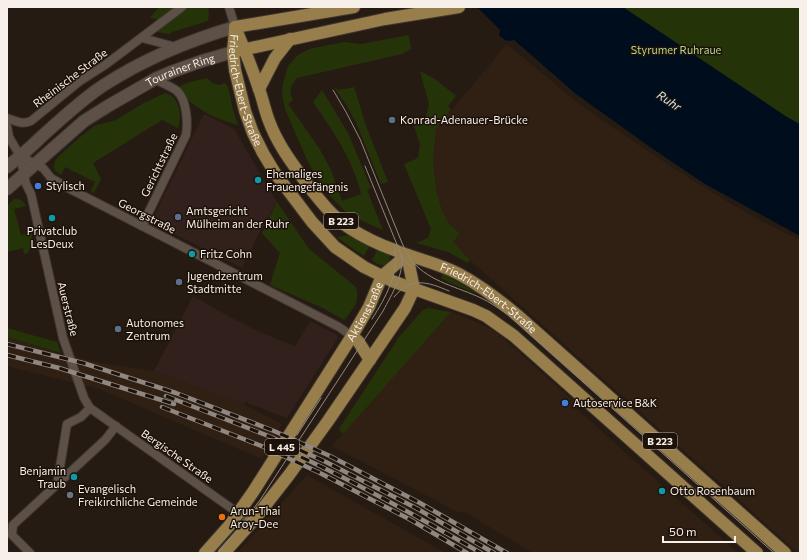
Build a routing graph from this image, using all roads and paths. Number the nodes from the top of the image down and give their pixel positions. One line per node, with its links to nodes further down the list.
1 (182, 7): 6 (street, Rheinische Straße)
2 (229, 7): 5 (street, Friedrich-Ebert-Straße)
3 (354, 7): 5 (main road)
4 (460, 7): 7 (main road, Tourainer Ring)
5 (235, 28): 8 (main road, Tourainer Ring); 9 (main road, Friedrich-Ebert-Straße / B 223)
6 (142, 38): 8 (street); 12 (street, Rheinische Straße)
7 (290, 39): 9 (main road, Tourainer Ring); 11 (main road)
8 (176, 46): 15 (main road, Tourainer Ring)
9 (239, 50): 10 (main road, Tourainer Ring); 11 (main road, Friedrich-Ebert-Straße); 22 (main road, Friedrich-Ebert-Straße / B 223)
10 (155, 79): 16 (main road, Tourainer Ring); 20 (street, Gerichtstraße)
11 (259, 89): 21 (main road, Friedrich-Ebert-Straße / B 223)
12 (7, 118)
13 (7, 126): 14 (street, Auerstraße)
14 (8, 137): 15 (street, Auerstraße)
15 (20, 156): 16 (street, Georgstraße); 17 (main road, Tourainer Ring); 18 (street, Auerstraße)
16 (36, 164): 18 (main road, Tourainer Ring); 20 (street, Georgstraße)
17 (7, 167)
18 (24, 174): 19 (main road, Tourainer Ring); 26 (street, Auerstraße)
19 (7, 189)
20 (142, 226): 24 (street, Georgstraße)
21 (408, 255): 22 (main road, Aktienstraße / L 445); 23 (main road); 36 (main road, Friedrich-Ebert-Straße / B 223)
22 (382, 276): 23 (main road, Friedrich-Ebert-Straße / B 223); 24 (main road, Aktienstraße / L 445)
23 (414, 289): 25 (main road, L 445); 35 (main road, Friedrich-Ebert-Straße / B 223)
24 (352, 336): 25 (main road); 29 (main road, Aktienstraße / L 445)
25 (370, 360): 30 (main road, L 445)
26 (90, 408): 27 (street, Bergische Straße); 28 (street)
27 (116, 426): 28 (street); 29 (street, Bergische Straße)
28 (57, 485): 31 (street)
29 (238, 513): 30 (street, Bergische Straße); 33 (main road, Aktienstraße / L 445)
30 (253, 521): 34 (main road, L 445)
31 (10, 525): 32 (street)
32 (30, 553)
33 (205, 553)
34 (224, 553)
35 (757, 553)
36 (785, 553)

